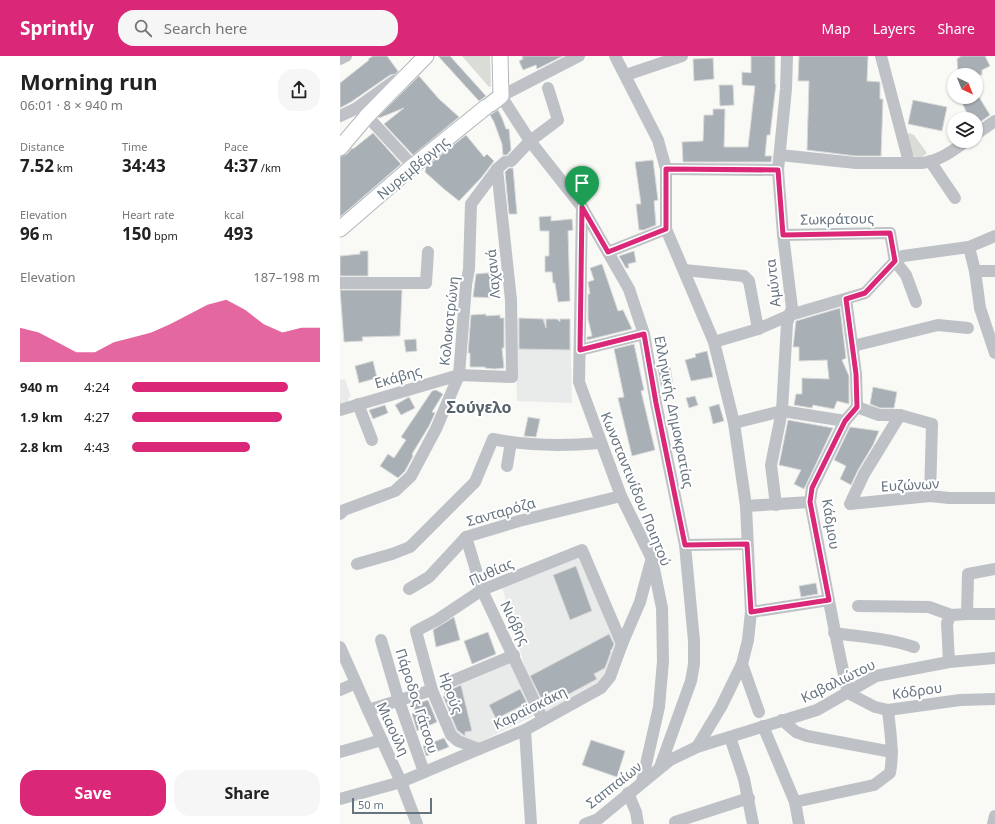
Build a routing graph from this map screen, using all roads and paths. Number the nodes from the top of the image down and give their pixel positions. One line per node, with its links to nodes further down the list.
1 (346, 56): 9 (street)
2 (426, 56): 10 (main road)
3 (500, 56): 13 (main road)
4 (579, 56): 13 (street, Νυρεμβέργης)
5 (615, 56): 11 (street)
6 (682, 56): 11 (street)
7 (787, 56): 21 (street, Αμύντα)
8 (881, 56): 23 (street)
9 (340, 59)
10 (415, 66): 14 (street); 15 (main road)
11 (626, 75): 26 (street)
12 (548, 88): 18 (street, Κολοκοτρώνη)
13 (493, 103): 18 (street, Ελληνικής Δημοκρατίας); 25 (main road, Νυρεμβέργης)
14 (340, 116)
15 (367, 116): 19 (main road); 25 (street)
16 (995, 121): 17 (street)
17 (983, 129)
18 (530, 141): 24 (street, Κολοκοτρώνη); 29 (street, Ελληνικής Δημοκρατίας)
19 (340, 148)
20 (956, 148): 22 (street)
21 (780, 155): 23 (street); 27 (street, Αμύντα)
22 (930, 161): 23 (street); 28 (street)
23 (909, 162)
24 (504, 164): 52 (street, Κολοκοτρώνη); 53 (street, Λαχανά)
25 (414, 166): 31 (main road, Νυρεμβέργης)
26 (666, 169): 27 (street); 30 (street)
27 (778, 170): 32 (street, Αμύντα)
28 (955, 198)
29 (582, 207): 36 (street, Ελληνικής Δημοκρατίας); 50 (street, Κωνσταντινίδου Ποιητού)
30 (666, 229): 36 (street); 38 (street)
31 (340, 230)
32 (783, 235): 37 (street, Σωκράτους); 44 (street, Αμύντα)
33 (995, 236): 34 (street)
34 (969, 247): 37 (street); 39 (street)
35 (428, 252): 41 (street)
36 (608, 252): 47 (street, Ελληνικής Δημοκρατίας)
37 (895, 261): 42 (street); 43 (street, Σωκράτους)
38 (684, 270): 46 (street); 48 (street)
39 (975, 271): 40 (street); 51 (street)
40 (995, 271)
41 (340, 283)
42 (846, 299): 44 (street); 49 (street)
43 (916, 302)
44 (790, 315): 46 (street); 57 (street, Αμύντα)
45 (968, 328): 49 (street)
46 (758, 329): 48 (street)
47 (644, 334): 50 (street); 74 (street, Ελληνικής Δημοκρατίας)
48 (714, 342): 60 (street)
49 (853, 346): 55 (street)
50 (580, 350): 63 (street, Κωνσταντινίδου Ποιητού)
51 (995, 353)
52 (459, 375): 53 (street, Εκάβης); 54 (street, Εκάβης); 71 (street, Κολοκοτρώνη)
53 (512, 377)
54 (358, 404): 56 (street, Εκάβης); 61 (street)
55 (857, 407): 58 (street); 59 (street, Κάδμου)
56 (340, 410)
57 (782, 411): 59 (street); 60 (street); 69 (street, Αμύντα)
58 (900, 415): 66 (street); 66 (street, Ευζώνων)
59 (845, 421): 68 (street, Κάδμου)
60 (734, 423): 70 (street)
61 (372, 440)
62 (511, 442): 63 (street); 64 (street); 76 (street)
63 (600, 443): 65 (street, Κωνσταντινίδου Ποιητού)
64 (508, 466)
65 (621, 496): 72 (street, Σανταρόζα); 75 (street, Κωνσταντινίδου Ποιητού)
66 (930, 496): 67 (street, Ευζώνων)
67 (995, 498)
68 (810, 502): 69 (street); 80 (street, Κάδμου)
69 (776, 505): 70 (street)
70 (746, 506): 73 (street)
71 (340, 514)
72 (466, 537): 78 (street, Σανταρόζα); 79 (street, Νιόβης)
73 (747, 544): 74 (street); 82 (street)
74 (685, 545): 116 (street, Ελληνικής Δημοκρατίας)
75 (652, 559): 89 (street, Καραϊσκάκη); 119 (street, Κωνσταντινίδου Ποιητού)
76 (357, 564)
77 (995, 568): 83 (street)
78 (409, 589)
79 (482, 590): 86 (street, Πυθίας); 89 (street, Πυθίας); 92 (street, Νιόβης)
80 (829, 600): 82 (street); 87 (street, Κάδμου)
81 (858, 606): 85 (street)
82 (751, 612): 95 (street)
83 (967, 614): 84 (street); 85 (street)
84 (995, 614)
85 (951, 615): 94 (street)
86 (416, 631): 99 (street, Ηρούς)
87 (834, 633): 90 (street); 100 (street, Κάδμου)
88 (381, 640): 102 (street, Πάροδος Γάτσου)
89 (622, 644): 106 (street, Καραϊσκάκη)
90 (914, 646)
91 (341, 650): 96 (street, Μιαούλη)
92 (514, 656): 97 (street); 106 (street, Νιόβης)
93 (995, 658): 94 (street, Καβαλιώτου)
94 (950, 662): 100 (street, Καβαλιώτου)
95 (742, 664): 105 (street); 112 (street)
96 (356, 683): 98 (street); 103 (street, Μιαούλη)
97 (447, 683)
98 (340, 690)
99 (432, 690): 102 (street); 113 (street, Ηρούς)
100 (848, 693): 104 (street, Κόδρου); 107 (street, Καβαλιώτου)
101 (995, 699): 104 (street, Κόδρου)
102 (399, 701): 103 (street); 117 (street, Πάροδος Γάτσου)
103 (368, 710): 111 (street, Μιαούλη)
104 (888, 710): 115 (street)
105 (760, 712)
106 (543, 720): 109 (street, Καραϊσκάκη)
107 (782, 720): 108 (street, Καβαλιώτου); 115 (street)
108 (763, 726): 110 (street, Καβαλιώτου); 123 (street)
109 (525, 730): 113 (street, Καραϊσκάκη); 128 (street)
110 (730, 737): 112 (street, Καβαλιώτου); 121 (street)
111 (382, 740): 114 (street); 118 (street, Μιαούλη)
112 (698, 747): 116 (street, Σαππαίων)
113 (479, 749): 117 (street, Καραϊσκάκη)
114 (340, 752)
115 (892, 752): 123 (street)
116 (660, 767): 119 (street, Σαππαίων)
117 (424, 772): 118 (street, Καραϊσκάκη)
118 (401, 782): 122 (street, Καραϊσκάκη); 127 (street, Μιαούλη)
119 (642, 782): 120 (street, Σαππαίων)
120 (628, 793): 125 (street, Σαππαίων); 130 (street)
121 (749, 798): 126 (street); 131 (street)
122 (340, 799)
123 (795, 802): 132 (street)
124 (995, 816): 133 (street)
125 (598, 821): 129 (street, Σαππαίων)
126 (675, 822)
127 (417, 824)
128 (531, 824)
129 (584, 824)
130 (638, 824)
131 (753, 824)
132 (799, 824)
133 (993, 824)

